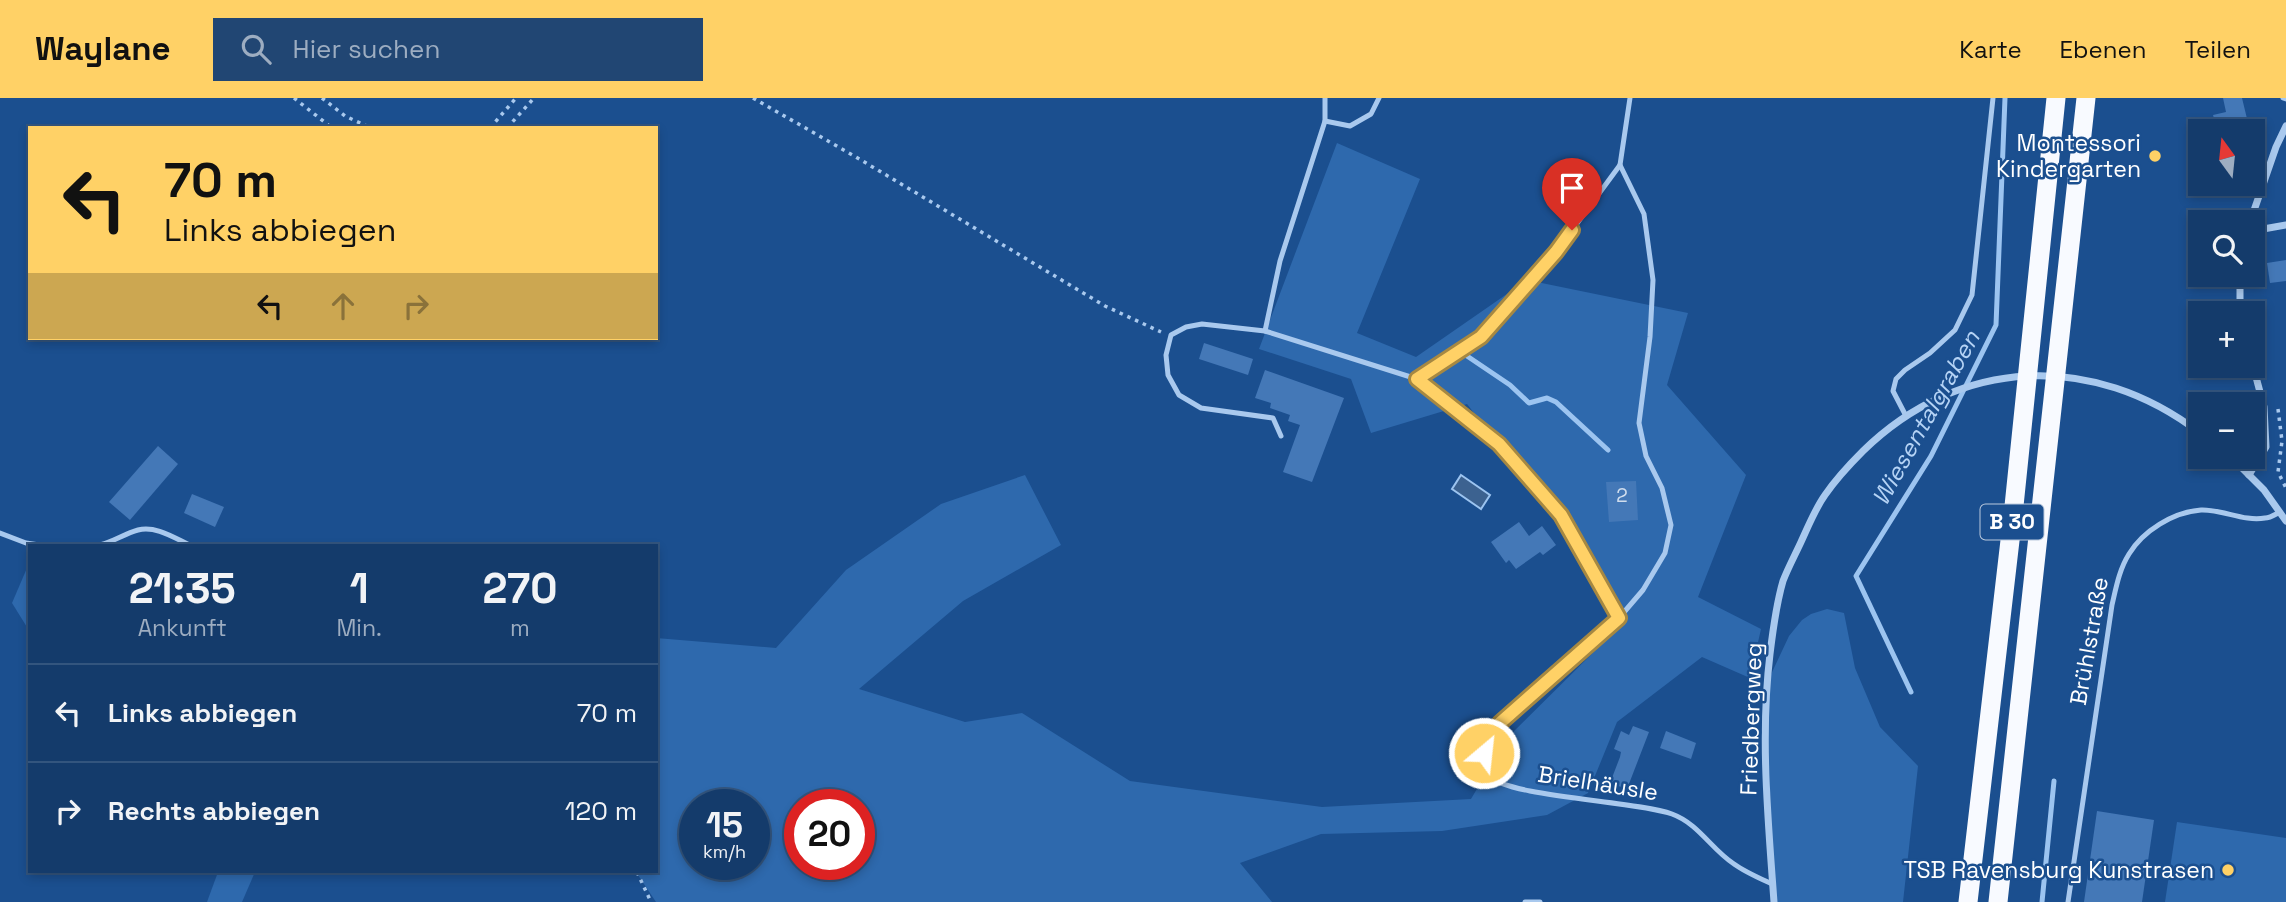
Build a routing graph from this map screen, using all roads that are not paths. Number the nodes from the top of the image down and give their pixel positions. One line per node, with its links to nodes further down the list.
1 (1325, 98): 7 (lane)
2 (1379, 98): 7 (lane)
3 (1630, 98): 9 (lane)
4 (1993, 98): 16 (lane)
5 (2056, 98): 32 (highway, B 30)
6 (2086, 98): 33 (highway, B 30)
7 (1325, 121): 13 (lane)
8 (2286, 126): 10 (street)
9 (1620, 165): 15 (lane); 27 (lane)
10 (2254, 210)
11 (2286, 225): 12 (street)
12 (2265, 229)
13 (1265, 331): 15 (lane); 18 (lane)
14 (2256, 378): 20 (street)
15 (1417, 379): 27 (lane)
16 (1906, 416): 17 (street, Friedbergweg); 28 (street, Friedbergweg)
17 (2188, 426)
18 (1281, 436)
19 (2243, 469): 20 (street)
20 (2249, 475): 21 (street)
21 (2280, 512): 22 (street); 34 (lane, Brühlstraße)
22 (2286, 521)
23 (0, 533): 24 (lane)
24 (33, 544)
25 (108, 544): 26 (lane)
26 (188, 544)
27 (1619, 618): 28 (lane, Brielhäusle)
28 (1772, 884): 31 (street, Friedbergweg)
29 (1525, 902): 30 (lane)
30 (1540, 902)
31 (1774, 902)
32 (1968, 902)
33 (1998, 902)
34 (2068, 902)

